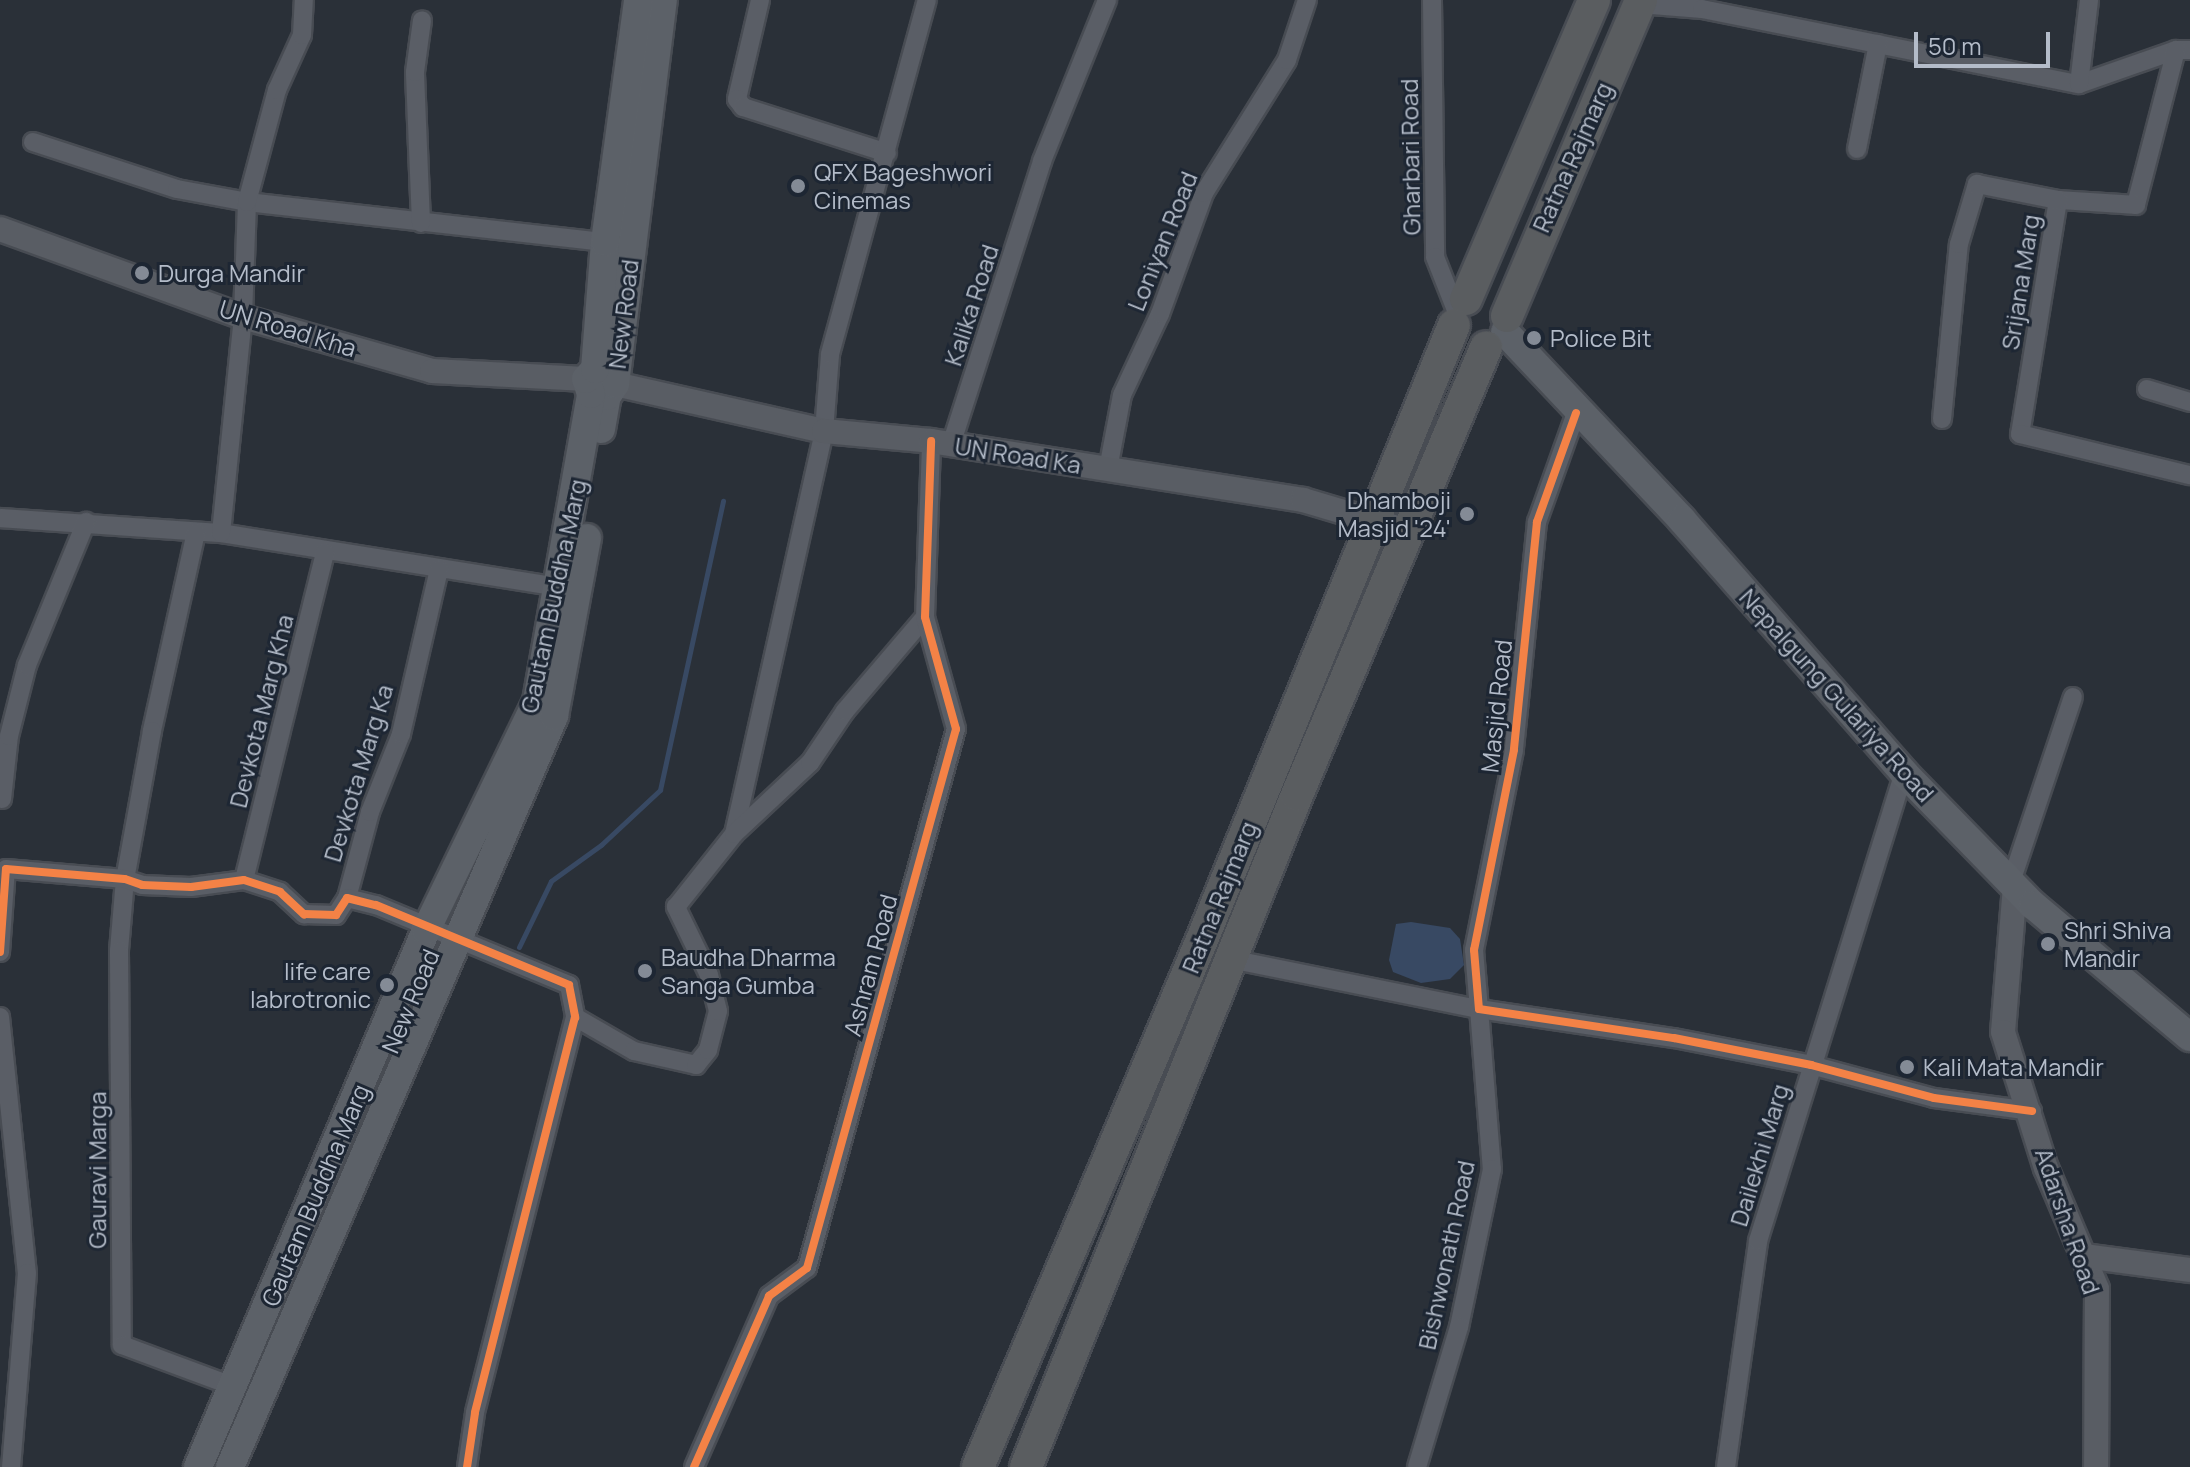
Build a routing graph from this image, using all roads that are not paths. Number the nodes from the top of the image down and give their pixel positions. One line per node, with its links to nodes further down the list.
1 (304, 0): 20 (street)
2 (638, 0): 23 (main road, Gautam Buddha Marg)
3 (663, 0): 27 (main road, New Road)
4 (760, 0): 18 (street)
5 (927, 0): 18 (street)
6 (1107, 0): 33 (street, Kalika Road)
7 (1307, 0): 34 (street, Loniyan Road)
8 (1432, 0): 24 (street, Gharbari Road)
9 (1594, 0): 24 (highway, Ratna Rajmarg)
10 (2089, 0): 15 (street)
11 (1640, 2): 13 (street); 26 (highway, Ratna Rajmarg)
12 (422, 20): 21 (street)
13 (1878, 44): 15 (street); 17 (street)
14 (2183, 50): 15 (street); 19 (street, Srijana Marg)
15 (2079, 84)
16 (33, 142): 20 (street)
17 (1857, 149)
18 (887, 153): 32 (street)
19 (2058, 200): 31 (street); 35 (street, Srijana Marg)
20 (247, 202): 21 (street); 25 (street)
21 (421, 223): 23 (street)
22 (0, 229): 25 (street, UN Road Kha)
23 (605, 242): 27 (main road, Gautam Buddha Marg)
24 (1459, 311): 26 (highway); 26 (highway); 36 (highway, Ratna Rajmarg)
25 (243, 317): 27 (street, UN Road Kha); 41 (street)
26 (1499, 332): 30 (main road, Nepalgung Gulariya Road); 39 (highway, Ratna Rajmarg)
27 (602, 383): 32 (street, UN Road Ka); 44 (main road, Gautam Buddha Marg)
28 (2147, 389): 29 (street)
29 (2190, 402)
30 (1576, 413): 47 (main road, Nepalgung Gulariya Road); 59 (street, Masjid Road)
31 (1942, 419)
32 (824, 431): 33 (street, UN Road Ka); 49 (street)
33 (941, 443): 34 (street, UN Road Ka); 45 (street, Ashram Road)
34 (1108, 469): 36 (street, UN Road Ka)
35 (2190, 475)
36 (1374, 517): 39 (street, UN Road Ka); 73 (highway, Ratna Rajmarg)
37 (0, 518): 38 (street)
38 (86, 522): 40 (street); 48 (street)
39 (1407, 531): 58 (highway, Ratna Rajmarg)
40 (196, 532): 41 (street); 50 (street)
41 (221, 533): 42 (street)
42 (325, 553): 43 (street); 51 (street, Devkota Marg Kha)
43 (439, 569): 44 (street); 53 (street, Devkota Marg Ka)
44 (570, 589): 55 (main road, Gautam Buddha Marg); 56 (main road, New Road)
45 (925, 617): 49 (street); 72 (street, Ashram Road)
46 (2073, 697): 52 (street)
47 (1904, 773): 52 (main road, Nepalgung Gulariya Road); 63 (street, Dailekhi Marg)
48 (2, 799)
49 (734, 834): 61 (street)
50 (125, 879): 51 (street); 54 (street); 67 (street, Gauravi Marga)
51 (244, 880): 53 (street)
52 (2013, 884): 62 (main road, Nepalgung Gulariya Road); 64 (street, Adarsha Road)
53 (347, 898): 55 (street)
54 (2, 902): 57 (street)
55 (426, 930): 56 (street); 67 (main road, Gautam Buddha Marg)
56 (458, 940): 61 (street); 70 (main road, New Road)
57 (0, 952)
58 (1235, 960): 59 (street); 74 (highway, Ratna Rajmarg)
59 (1479, 1009): 63 (street); 75 (street, Bishwonath Road)
60 (0, 1017): 68 (street)
61 (575, 1017): 71 (street)
62 (2190, 1037)
63 (1811, 1065): 64 (street); 76 (street, Dailekhi Marg)
64 (2032, 1111): 65 (street, Adarsha Road)
65 (2084, 1256): 66 (street); 77 (street, Adarsha Road)
66 (2190, 1270)
67 (232, 1386): 69 (main road, Gautam Buddha Marg)
68 (11, 1467)
69 (198, 1467)
70 (230, 1467)
71 (467, 1467)
72 (694, 1467)
73 (978, 1467)
74 (1026, 1467)
75 (1417, 1467)
76 (1726, 1467)
77 (2096, 1467)

